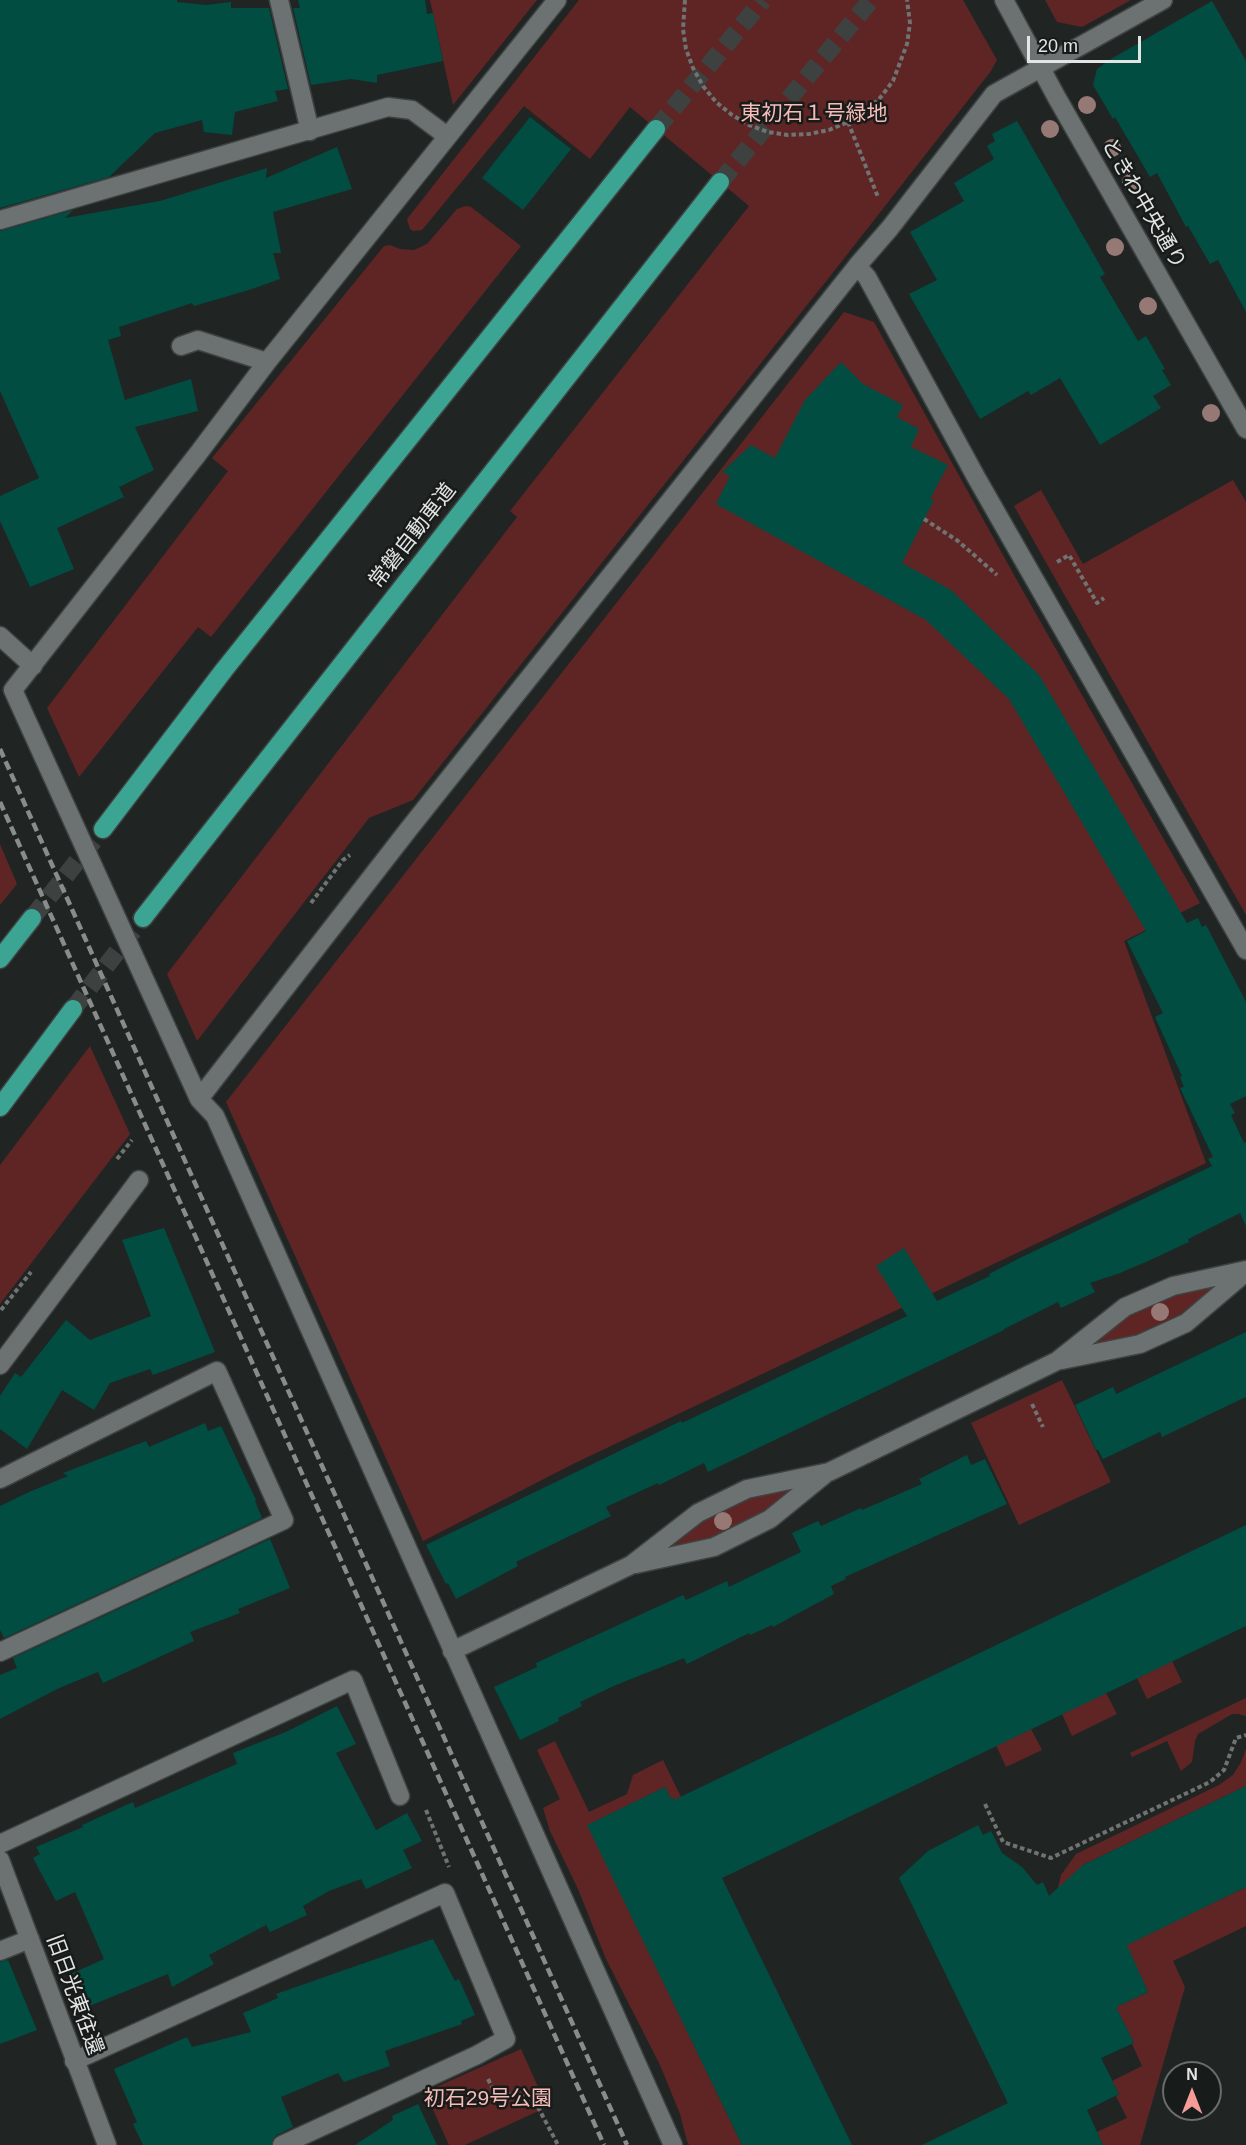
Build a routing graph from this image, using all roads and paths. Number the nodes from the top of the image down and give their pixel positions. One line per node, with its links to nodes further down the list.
1 (279, 0): 10 (street)
2 (557, 0): 11 (street)
3 (685, 0): 8 (path)
4 (907, 0): 8 (path)
5 (1004, 0): 7 (street, ときわ中央通り)
6 (1163, 0): 7 (street)
7 (1040, 68): 14 (street); 18 (street, ときわ中央通り)
8 (848, 122): 14 (path)
9 (656, 129): 21 (highway)
10 (309, 131): 11 (street); 13 (street)
11 (447, 136): 17 (street)
12 (720, 182): 23 (highway, 常磐自動車道)
13 (0, 220)
14 (890, 228): 15 (street)
15 (857, 266): 24 (street); 27 (street)
16 (181, 346): 17 (street)
17 (267, 362): 20 (street)
18 (1246, 429)
19 (0, 636): 20 (street)
20 (33, 666): 27 (street)
21 (103, 829)
22 (32, 918): 25 (highway)
23 (143, 918)
24 (1246, 950)
25 (0, 959)
26 (73, 1009): 28 (highway)
27 (199, 1099): 36 (street)
28 (0, 1107)
29 (139, 1180): 32 (street)
30 (1246, 1271): 31 (street); 31 (street)
31 (1057, 1361): 33 (street)
32 (0, 1365)
33 (829, 1472): 35 (street); 35 (street)
34 (0, 1479): 37 (street)
35 (631, 1565): 36 (street)
36 (452, 1651): 51 (street)
37 (0, 1652)
38 (1246, 1735): 40 (path)
39 (400, 1796): 41 (street); 43 (path)
40 (985, 1804)
41 (0, 1844)
42 (0, 1860): 44 (street, 旧日光東往還)
43 (445, 1893): 46 (street); 47 (street)
44 (30, 1939): 45 (street); 47 (street, 旧日光東往還)
45 (0, 1951)
46 (477, 2055): 49 (street); 50 (path)
47 (74, 2061): 48 (street, 旧日光東往還)
48 (107, 2145)
49 (282, 2145)
50 (558, 2145)
51 (673, 2145)

